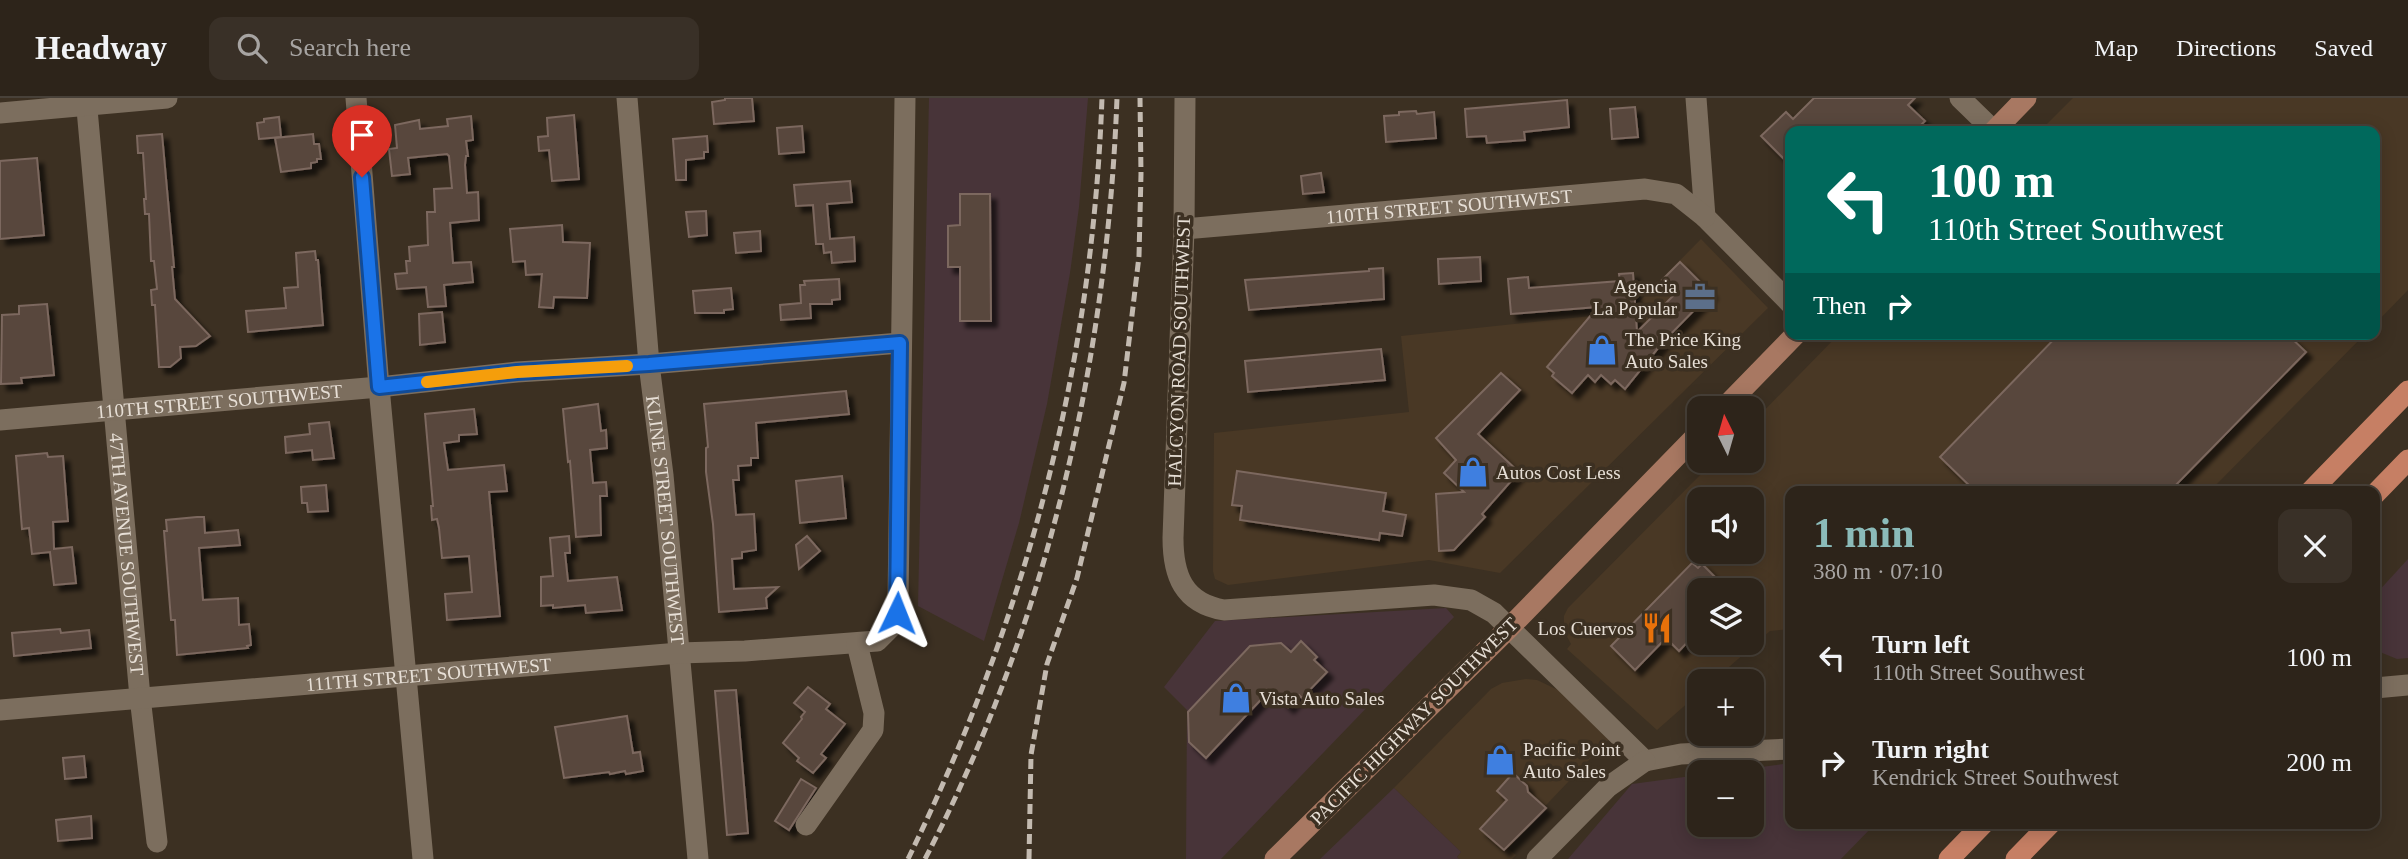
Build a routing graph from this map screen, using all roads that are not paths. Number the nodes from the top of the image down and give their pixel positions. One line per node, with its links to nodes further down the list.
1 (167, 98): 9 (street)
2 (356, 98): 20 (street)
3 (627, 98): 18 (street, KLINE STREET SOUTHWEST)
4 (905, 98): 17 (street)
5 (1185, 98): 14 (street, HALCYON ROAD SOUTHWEST)
6 (1696, 98): 13 (street)
7 (1960, 98): 11 (street)
8 (2026, 98): 12 (main road)
9 (86, 102): 10 (street); 23 (street, 47TH AVENUE SOUTHWEST)
10 (0, 113)
11 (1989, 126)
12 (1999, 126)
13 (1705, 217): 14 (street, 110TH STREET SOUTHWEST); 15 (street, 110TH STREET SOUTHWEST)
14 (1184, 229): 30 (street, HALCYON ROAD SOUTHWEST)
15 (1785, 298)
16 (1790, 340): 22 (main road)
17 (900, 343): 18 (street, 110TH STREET SOUTHWEST); 31 (street)
18 (649, 364): 20 (street, 110TH STREET SOUTHWEST); 32 (street, KLINE STREET SOUTHWEST)
19 (2408, 385): 25 (highway)
20 (379, 387): 23 (street, 110TH STREET SOUTHWEST); 33 (street)
21 (2408, 391): 25 (highway)
22 (1736, 396)
23 (115, 410): 24 (street, 110TH STREET SOUTHWEST); 36 (street, 47TH AVENUE SOUTHWEST)
24 (0, 420)
25 (2359, 442): 28 (highway)
26 (1687, 445): 30 (main road, PACIFIC HIGHWAY SOUTHWEST)
27 (2408, 460): 29 (highway)
28 (2316, 486)
29 (2380, 489)
30 (1508, 628): 39 (street); 46 (main road, PACIFIC HIGHWAY SOUTHWEST)
31 (857, 644): 32 (street, 111TH STREET SOUTHWEST); 40 (street)
32 (679, 653): 33 (street, 111TH STREET SOUTHWEST); 45 (street, KLINE STREET SOUTHWEST)
33 (405, 675): 36 (street, 111TH STREET SOUTHWEST); 44 (street)
34 (2408, 685): 35 (street)
35 (2380, 688)
36 (140, 697): 37 (street, 111TH STREET SOUTHWEST); 43 (street, 47TH AVENUE SOUTHWEST)
37 (0, 709)
38 (1785, 749): 39 (street)
39 (1645, 761): 47 (street)
40 (806, 825)
41 (1978, 829): 48 (highway)
42 (2045, 829): 49 (highway)
43 (158, 842)
44 (422, 859)
45 (698, 859)
46 (1275, 859)
47 (1537, 859)
48 (1949, 859)
49 (2016, 859)

